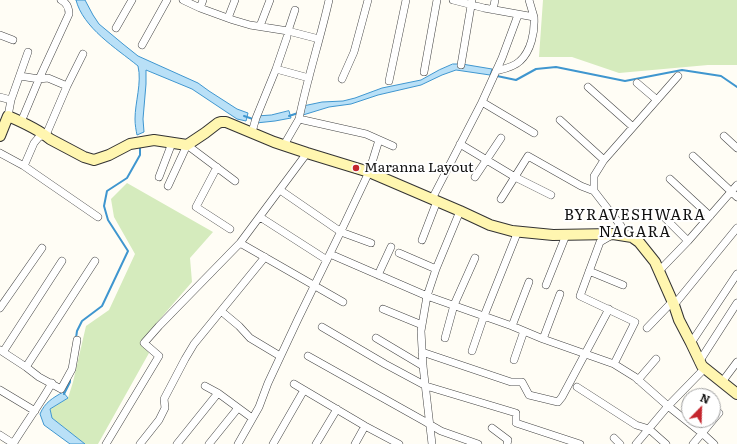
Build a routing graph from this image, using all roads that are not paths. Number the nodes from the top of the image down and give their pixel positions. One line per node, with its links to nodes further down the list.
1 (61, 0): 38 (street)
2 (132, 0): 23 (street)
3 (167, 0): 28 (street)
4 (183, 0): 16 (street)
5 (203, 0): 16 (street)
6 (235, 0): 21 (street)
7 (270, 0): 22 (street)
8 (328, 0): 26 (street)
9 (368, 0): 39 (street)
10 (406, 0): 40 (street)
11 (437, 0): 33 (street)
12 (453, 0): 15 (street)
13 (495, 0): 18 (street)
14 (529, 0): 20 (street)
15 (471, 2): 18 (street); 31 (street)
16 (200, 8): 21 (street)
17 (296, 10): 24 (street)
18 (493, 10): 19 (street)
19 (518, 15): 20 (street); 35 (street)
20 (534, 17): 35 (street)
21 (228, 18): 22 (street)
22 (260, 26): 24 (street)
23 (116, 28)
24 (288, 34): 26 (street); 32 (street)
25 (0, 35): 27 (street)
26 (319, 39): 37 (street)
27 (13, 40)
28 (142, 45)
29 (28, 52): 34 (street)
30 (83, 54): 42 (street)
31 (461, 65)
32 (276, 70): 37 (street); 52 (street)
33 (424, 72)
34 (20, 76): 38 (street); 45 (street)
35 (494, 76): 47 (street)
36 (678, 76): 46 (street)
37 (309, 78): 49 (street)
38 (38, 79): 42 (street); 51 (street)
39 (342, 79)
40 (389, 81)
41 (637, 82): 46 (street)
42 (67, 86): 55 (street)
43 (588, 87): 53 (street)
44 (0, 96): 45 (street)
45 (11, 100): 48 (street)
46 (657, 100): 53 (street)
47 (482, 102): 54 (street); 61 (street)
48 (8, 116): 51 (street); 56 (street)
49 (300, 116): 59 (street); 63 (street)
50 (560, 120): 70 (street)
51 (21, 122): 55 (street)
52 (254, 125): 62 (street); 63 (street)
53 (633, 127): 70 (street)
54 (534, 133)
55 (46, 135): 60 (street); 71 (street)
56 (0, 136)
57 (724, 136): 65 (street)
58 (501, 138): 69 (street)
59 (379, 140): 64 (street); 73 (street)
60 (172, 143): 62 (street); 74 (street)
61 (460, 144): 69 (street); 87 (street)
62 (186, 145): 72 (street); 80 (street)
63 (284, 145): 67 (street)
64 (393, 146)
65 (737, 148)
66 (0, 153): 71 (street)
67 (308, 153): 73 (street); 81 (street)
68 (693, 156): 83 (street)
69 (487, 160): 75 (street); 76 (street)
70 (604, 160): 82 (street)
71 (24, 166): 91 (street)
72 (217, 167): 78 (street); 94 (street)
73 (369, 172): 87 (street); 95 (street)
74 (159, 177)
75 (475, 177)
76 (515, 177): 82 (street); 84 (street); 86 (street)
77 (670, 179): 90 (street)
78 (235, 181)
79 (737, 184): 83 (street)
80 (168, 186)
81 (280, 190): 92 (street); 95 (street)
82 (594, 191): 97 (street)
83 (731, 192): 85 (street); 90 (street)
84 (550, 195)
85 (737, 197)
86 (501, 199)
87 (435, 200): 88 (street); 99 (street)
88 (460, 211): 96 (street); 111 (street)
89 (663, 216): 100 (street)
90 (710, 216): 100 (street)
91 (98, 217)
92 (260, 217): 102 (street); 107 (street)
93 (737, 228): 124 (street)
94 (230, 229)
95 (341, 232): 101 (street); 107 (street)
96 (518, 232): 98 (street); 130 (street)
97 (619, 234): 98 (street); 112 (street); 113 (street)
98 (566, 235): 117 (street)
99 (422, 240)
100 (688, 241): 113 (street)
101 (371, 242)
102 (240, 243): 106 (street); 180 (street)
103 (391, 247): 115 (street)
104 (42, 248): 126 (street)
105 (399, 253): 111 (street)
106 (265, 257): 119 (street); 129 (street)
107 (329, 257): 115 (street); 119 (street)
108 (475, 258): 125 (street)
109 (62, 261): 141 (street)
110 (95, 261): 153 (street)
111 (436, 269): 121 (street)
112 (589, 271): 118 (street); 128 (street)
113 (659, 271): 124 (street)
114 (737, 274): 140 (street)
115 (378, 275): 121 (street)
116 (529, 282): 132 (street)
117 (546, 285)
118 (624, 285)
119 (314, 286): 122 (street); 145 (street)
120 (560, 294): 138 (street)
121 (427, 296): 125 (street); 131 (street)
122 (343, 302)
123 (737, 303): 152 (street)
124 (673, 304): 134 (street); 140 (street)
125 (454, 305): 130 (street); 137 (street)
126 (0, 308)
127 (383, 309): 131 (street)
128 (609, 309): 144 (street); 150 (street)
129 (221, 311): 145 (street); 181 (street)
130 (484, 316): 132 (street); 142 (street)
131 (422, 325): 143 (street)
132 (512, 326): 135 (street)
133 (322, 327): 159 (street)
134 (647, 328)
135 (524, 331): 138 (street); 148 (street)
136 (376, 338): 151 (street)
137 (445, 338)
138 (543, 339): 144 (street)
139 (77, 340): 156 (street)
140 (691, 343): 152 (street)
141 (2, 351): 153 (street)
142 (472, 351)
143 (422, 352): 144 (street); 151 (street)
144 (585, 354): 150 (street)
145 (280, 356): 169 (street)
146 (308, 356): 171 (street)
147 (656, 359): 154 (street)
148 (514, 360)
149 (737, 362): 155 (street)
150 (614, 364): 154 (street)
151 (423, 366): 159 (street)
152 (702, 366): 155 (street); 165 (street)
153 (26, 367): 156 (street)
154 (638, 380): 165 (street)
155 (722, 382): 164 (street)
156 (52, 383): 168 (street)
157 (294, 384): 162 (street)
158 (205, 386): 163 (street)
159 (426, 386): 171 (street); 191 (street)
160 (577, 387): 174 (street)
161 (0, 390): 168 (street)
162 (304, 390): 167 (street); 185 (street)
163 (218, 393): 166 (street); 182 (street)
164 (737, 394)
165 (668, 406): 174 (street); 175 (street)
166 (238, 408): 169 (street); 183 (street)
167 (337, 409): 170 (street); 186 (street)
168 (35, 411): 179 (street)
169 (252, 418): 184 (street)
170 (365, 426): 178 (street); 187 (street)
171 (430, 426): 188 (street); 189 (street)
172 (492, 428): 190 (street)
173 (706, 428): 175 (street)
174 (649, 429): 193 (street); 194 (street)
175 (702, 433): 195 (street); 196 (street)
176 (0, 435): 179 (street)
177 (614, 438): 192 (street)
178 (394, 443)
179 (14, 444)
180 (106, 444)
181 (140, 444)
182 (177, 444)
183 (209, 444)
184 (238, 444)
185 (273, 444)
186 (316, 444)
187 (355, 444)
188 (432, 444)
189 (478, 444)
190 (507, 444)
191 (580, 444)
192 (620, 444)
193 (636, 444)
194 (666, 444)
195 (693, 444)
196 (714, 444)

